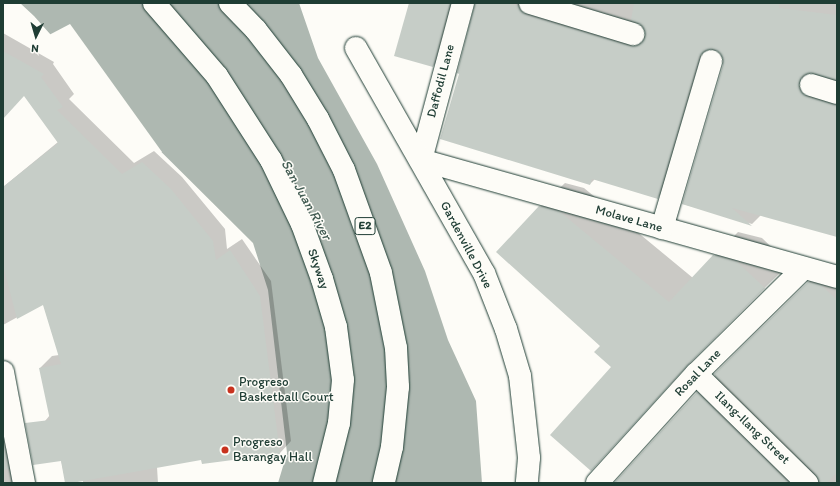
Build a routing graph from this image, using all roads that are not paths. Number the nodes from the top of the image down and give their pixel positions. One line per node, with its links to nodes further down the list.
1 (154, 3): 17 (main road, Skyway)
2 (230, 3): 18 (main road, E2)
3 (464, 3): 10 (main road, Daffodil Lane)
4 (530, 3): 5 (main road)
5 (633, 34)
6 (356, 48): 10 (main road, Gardenville Drive)
7 (711, 61): 11 (main road)
8 (810, 85): 9 (main road)
9 (837, 93)
10 (421, 160): 11 (main road, Molave Lane); 19 (main road, Gardenville Drive)
11 (662, 228): 12 (main road, Molave Lane)
12 (804, 268): 13 (main road, Molave Lane); 15 (main road, Rosal Lane)
13 (837, 277)
14 (3, 372): 16 (main road)
15 (696, 374): 20 (main road, Rosal Lane); 21 (main road, Ilang-Ilang Street)
16 (24, 483)
17 (324, 483)
18 (384, 483)
19 (527, 483)
20 (597, 483)
21 (807, 483)

